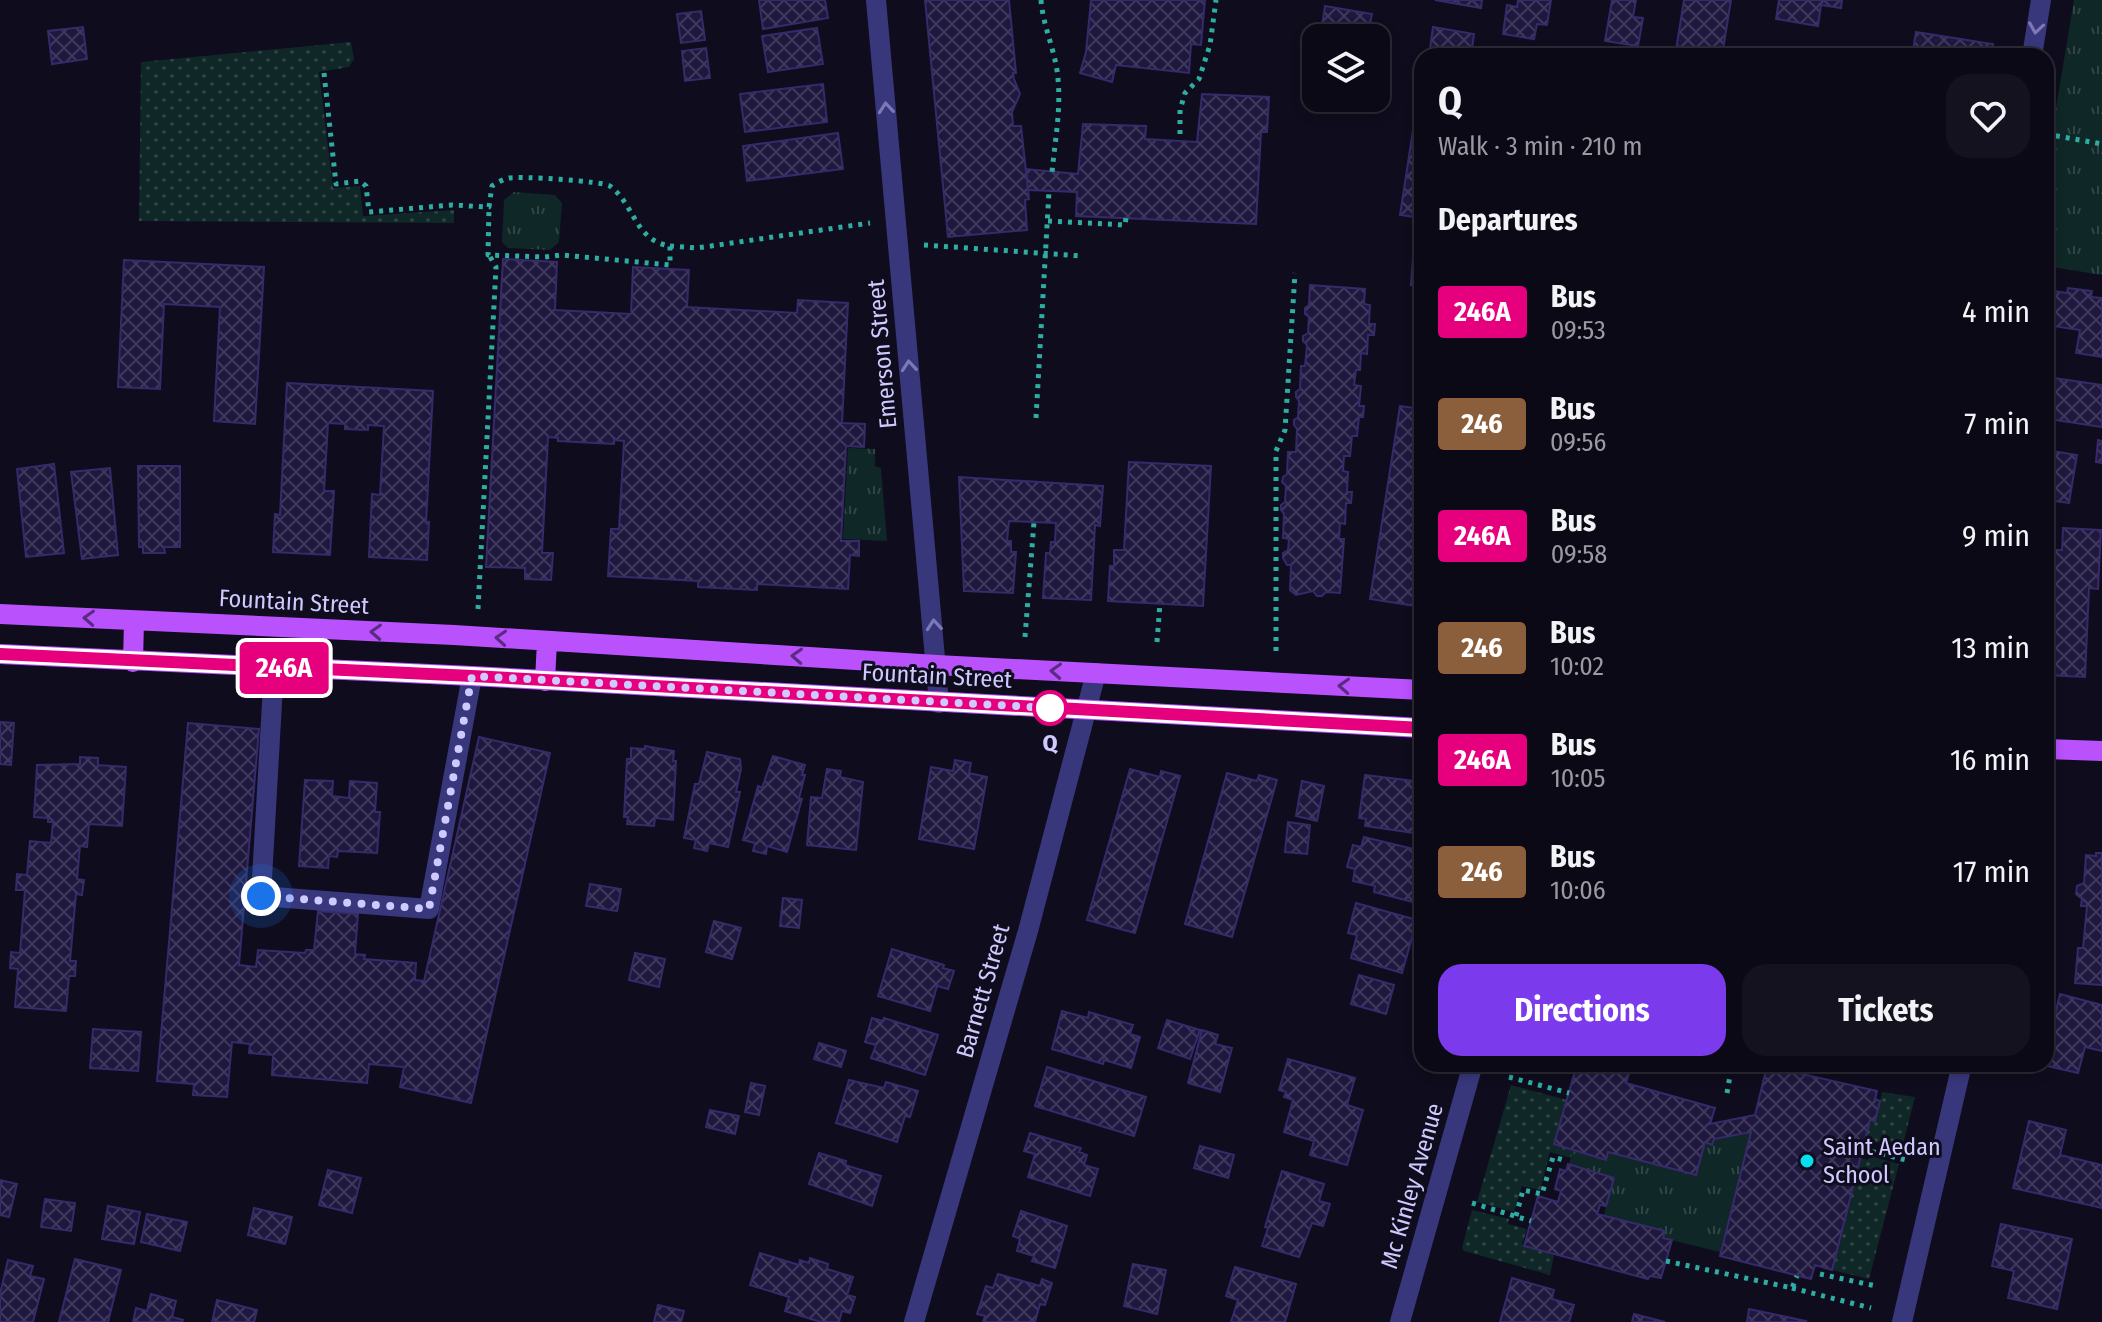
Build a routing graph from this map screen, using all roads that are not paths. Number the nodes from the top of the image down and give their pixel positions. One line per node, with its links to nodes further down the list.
1 (876, 0): 9 (street, Emerson Street, one-way to 1)
2 (2041, 0): 3 (street, one-way to 3)
3 (2033, 48)
4 (0, 614): 5 (main road, Fountain Street, one-way to 4)
5 (134, 621): 6 (main road, Fountain Street, one-way to 5); 8 (main road)
6 (547, 641): 9 (main road, Fountain Street, one-way to 6); 13 (main road)
7 (0, 654): 8 (main road, Fountain Street)
8 (133, 662): 10 (main road, Fountain Street)
9 (937, 665): 11 (main road, Fountain Street, one-way to 9); 15 (street, Emerson Street)
10 (274, 668): 12 (main road, Fountain Street); 12 (street)
11 (1096, 673): 14 (main road, Fountain Street, one-way to 11); 16 (street, Barnett Street)
12 (472, 676): 13 (main road, Fountain Street)
13 (545, 681): 15 (main road, Fountain Street)
14 (1414, 690)
15 (939, 703): 16 (main road, Fountain Street)
16 (1086, 710): 17 (main road, Fountain Street); 22 (street, Barnett Street)
17 (1414, 728)
18 (2054, 749): 19 (main road)
19 (2102, 751)
20 (1471, 1072): 23 (street, Mc Kinley Avenue)
21 (1960, 1072): 24 (street)
22 (914, 1322)
23 (1400, 1322)
24 (1902, 1322)

